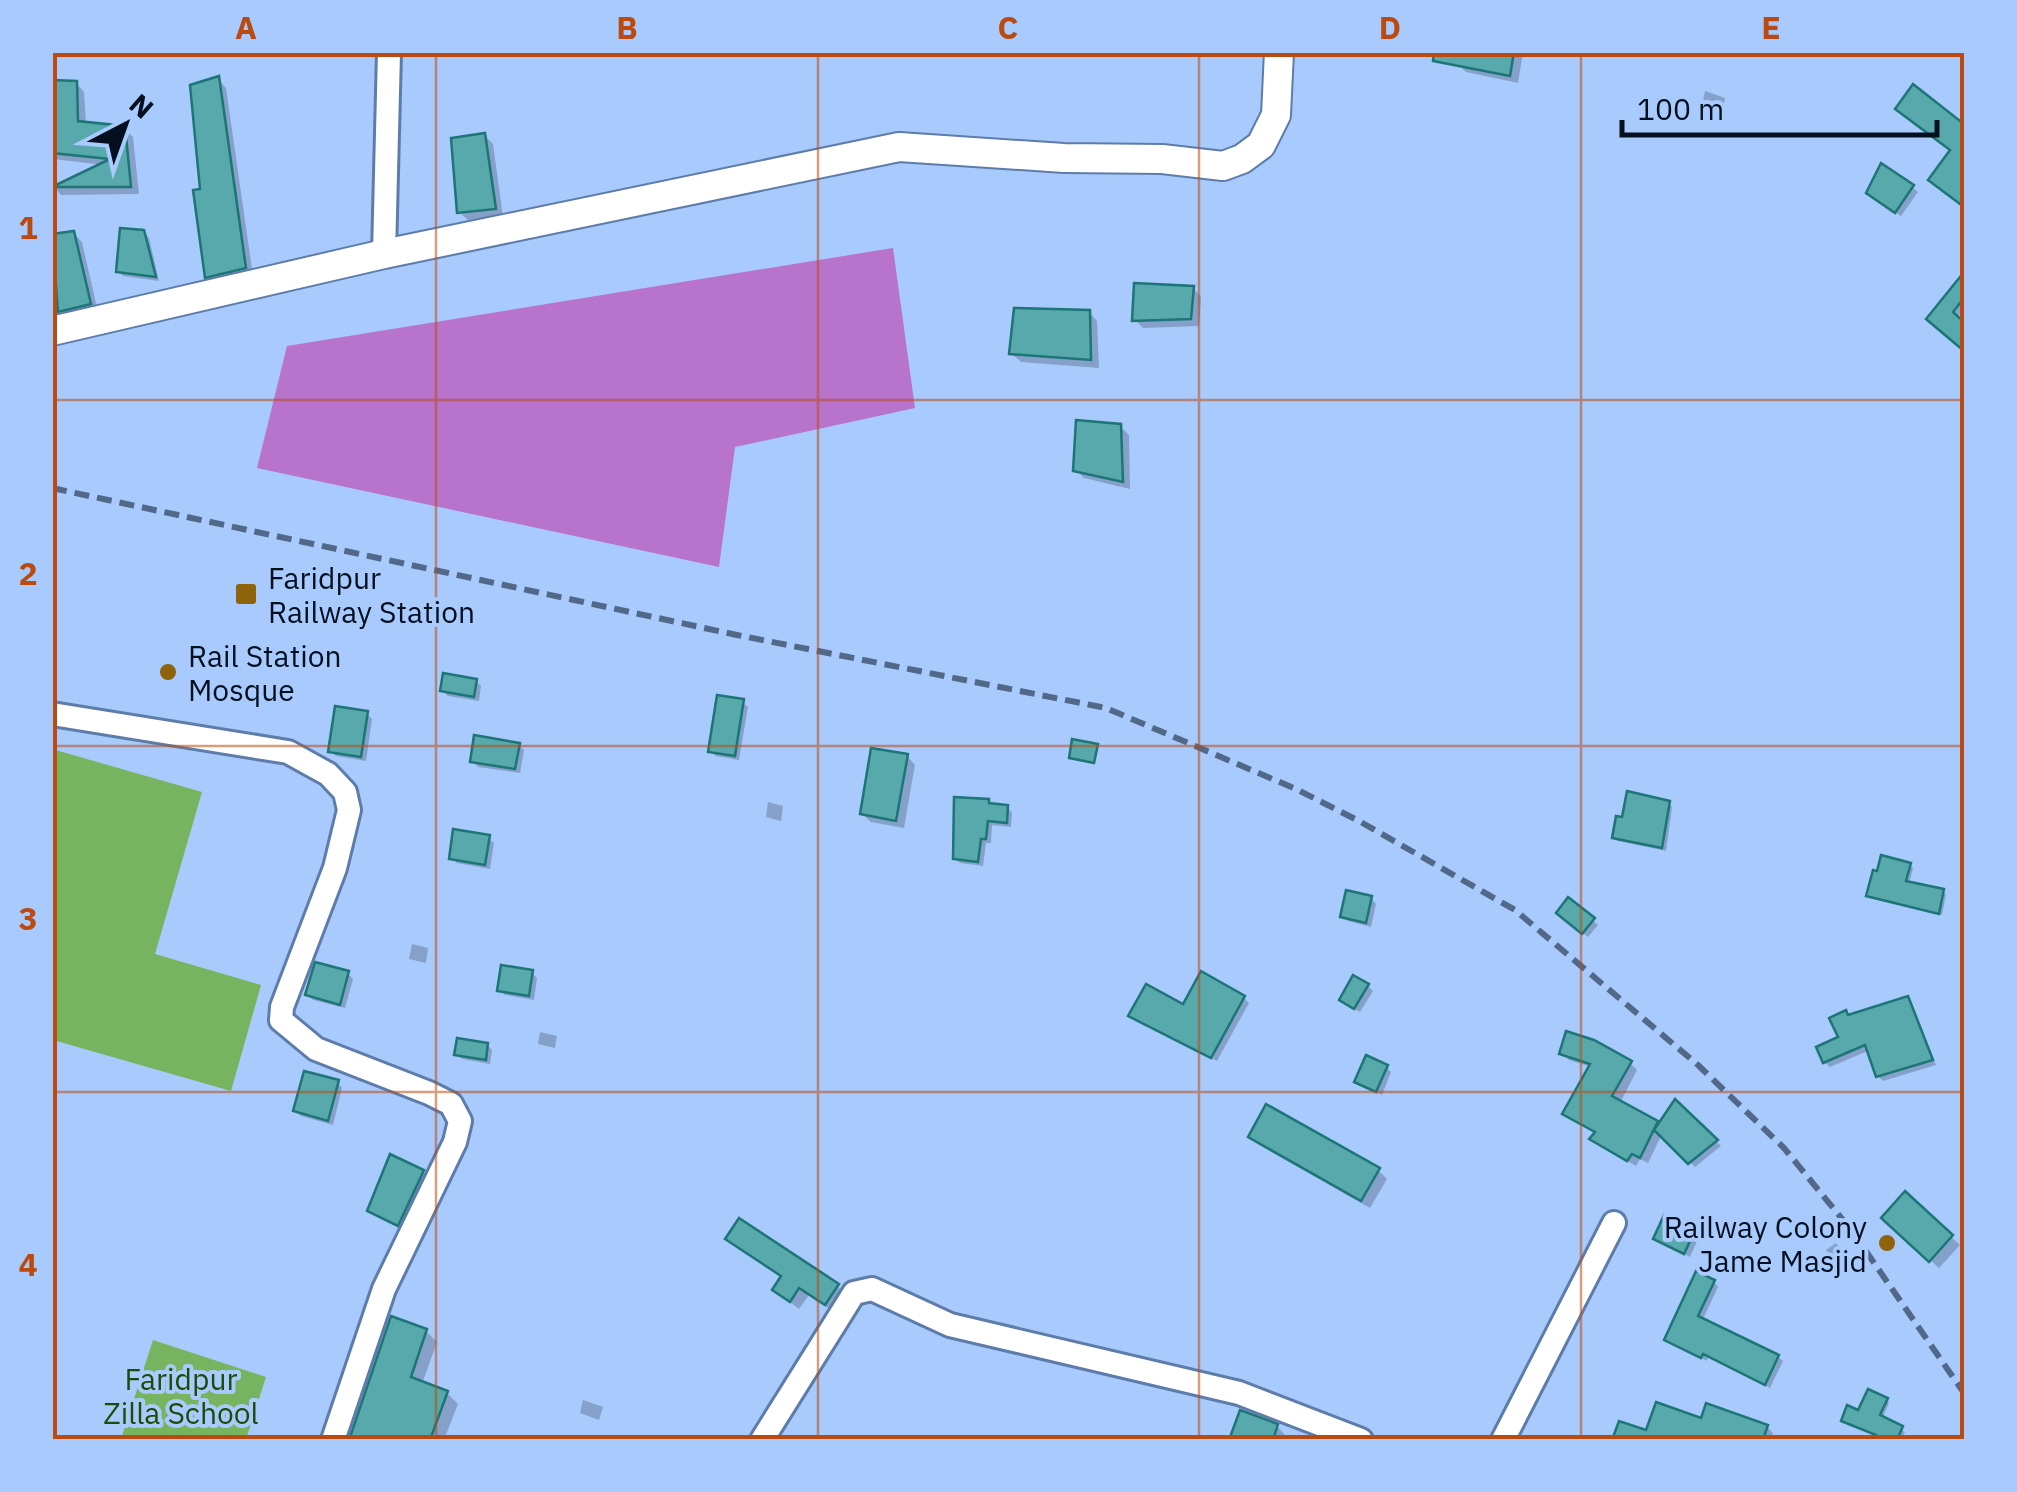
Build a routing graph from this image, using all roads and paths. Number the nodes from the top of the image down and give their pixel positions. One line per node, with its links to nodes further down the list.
1 (389, 52): 3 (street)
2 (1279, 52): 3 (street)
3 (384, 254): 4 (street)
4 (52, 331)
5 (52, 714): 7 (street)
6 (1614, 1223): 10 (street)
7 (333, 1440)
8 (762, 1440): 9 (street)
9 (1361, 1440)
10 (1503, 1440)

